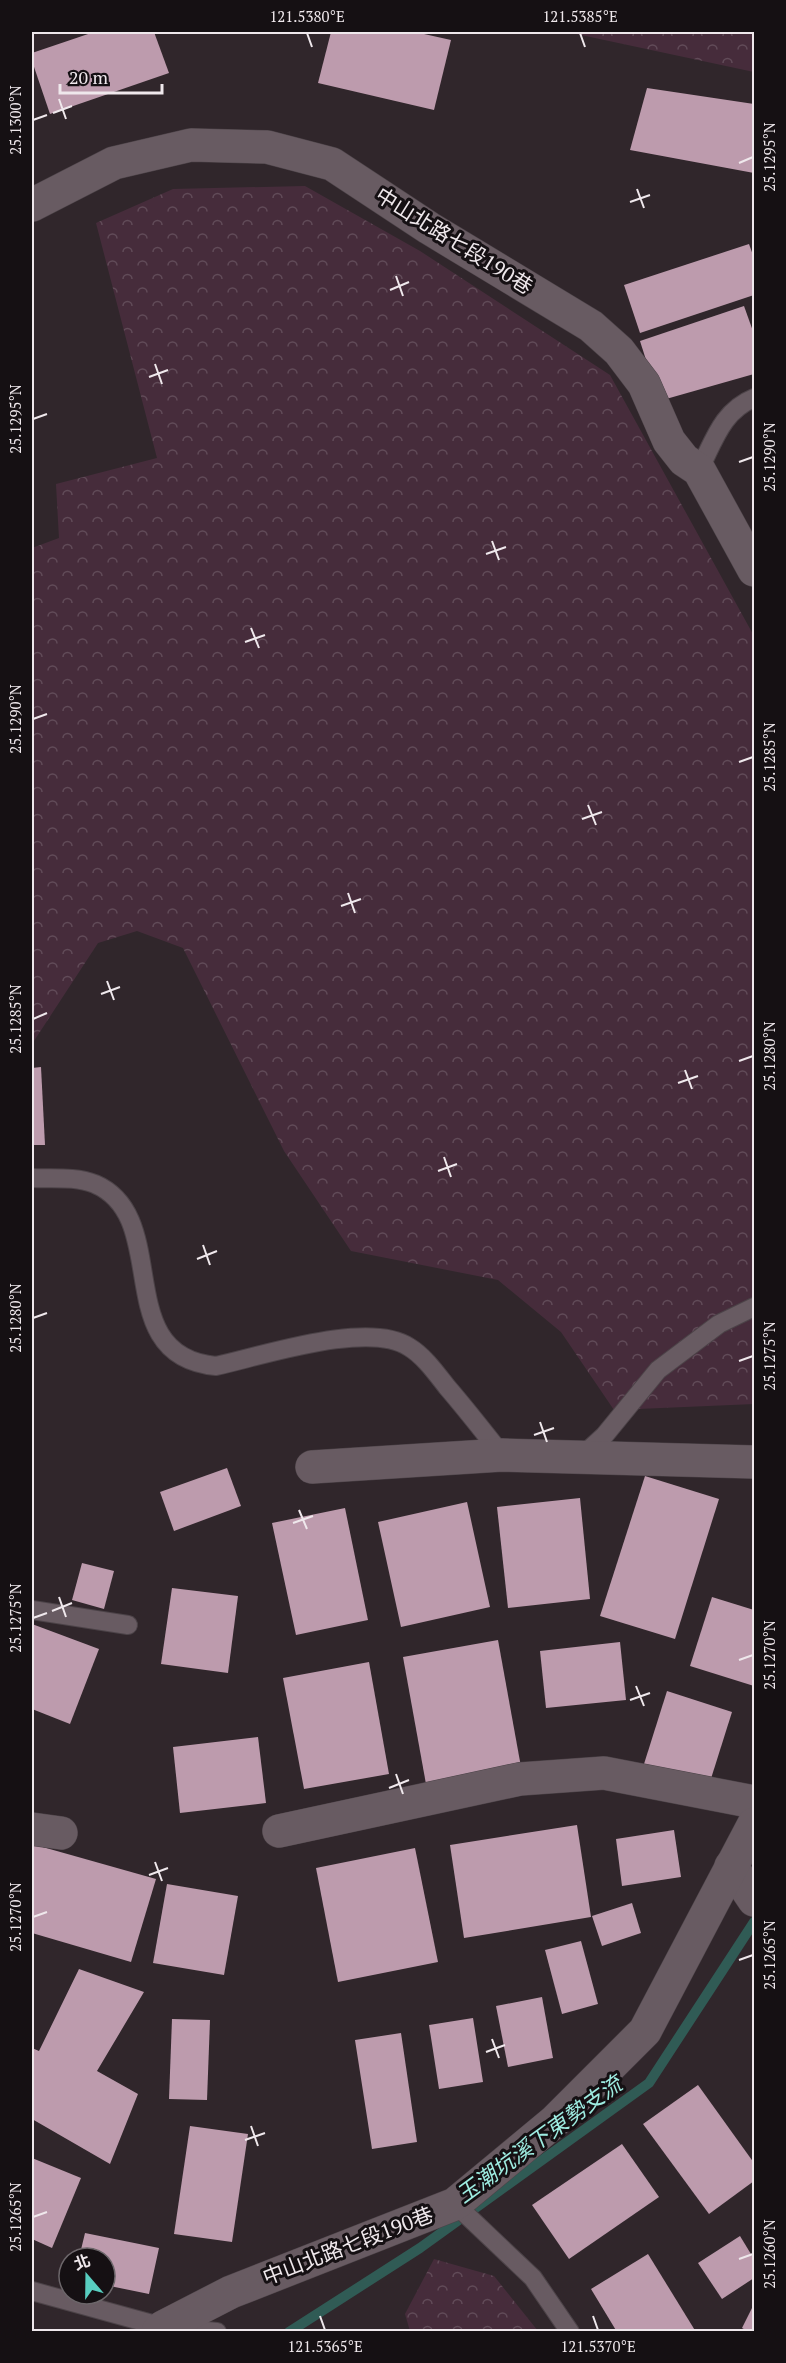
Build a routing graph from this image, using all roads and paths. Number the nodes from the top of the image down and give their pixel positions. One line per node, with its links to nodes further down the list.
1 (32, 205): 3 (street, 中山北路七段190巷)
2 (754, 398): 3 (lane)
3 (699, 470): 4 (street, 中山北路七段190巷)
4 (754, 570)
5 (32, 1179): 7 (lane)
6 (754, 1307): 8 (lane)
7 (502, 1455): 8 (street); 10 (street)
8 (581, 1457): 9 (street)
9 (754, 1462)
10 (312, 1467)
11 (32, 1610): 12 (lane)
12 (128, 1625)
13 (754, 1802): 15 (street)
14 (754, 1824): 16 (street, 中山北路七段190巷)
15 (279, 1831)
16 (731, 1866): 17 (street); 18 (street, 中山北路七段190巷)
17 (754, 1900)
18 (454, 2204): 20 (street, 中山北路七段190巷); 22 (lane)
19 (32, 2291): 20 (lane)
20 (160, 2329): 21 (lane)
21 (217, 2331)
22 (570, 2331)

